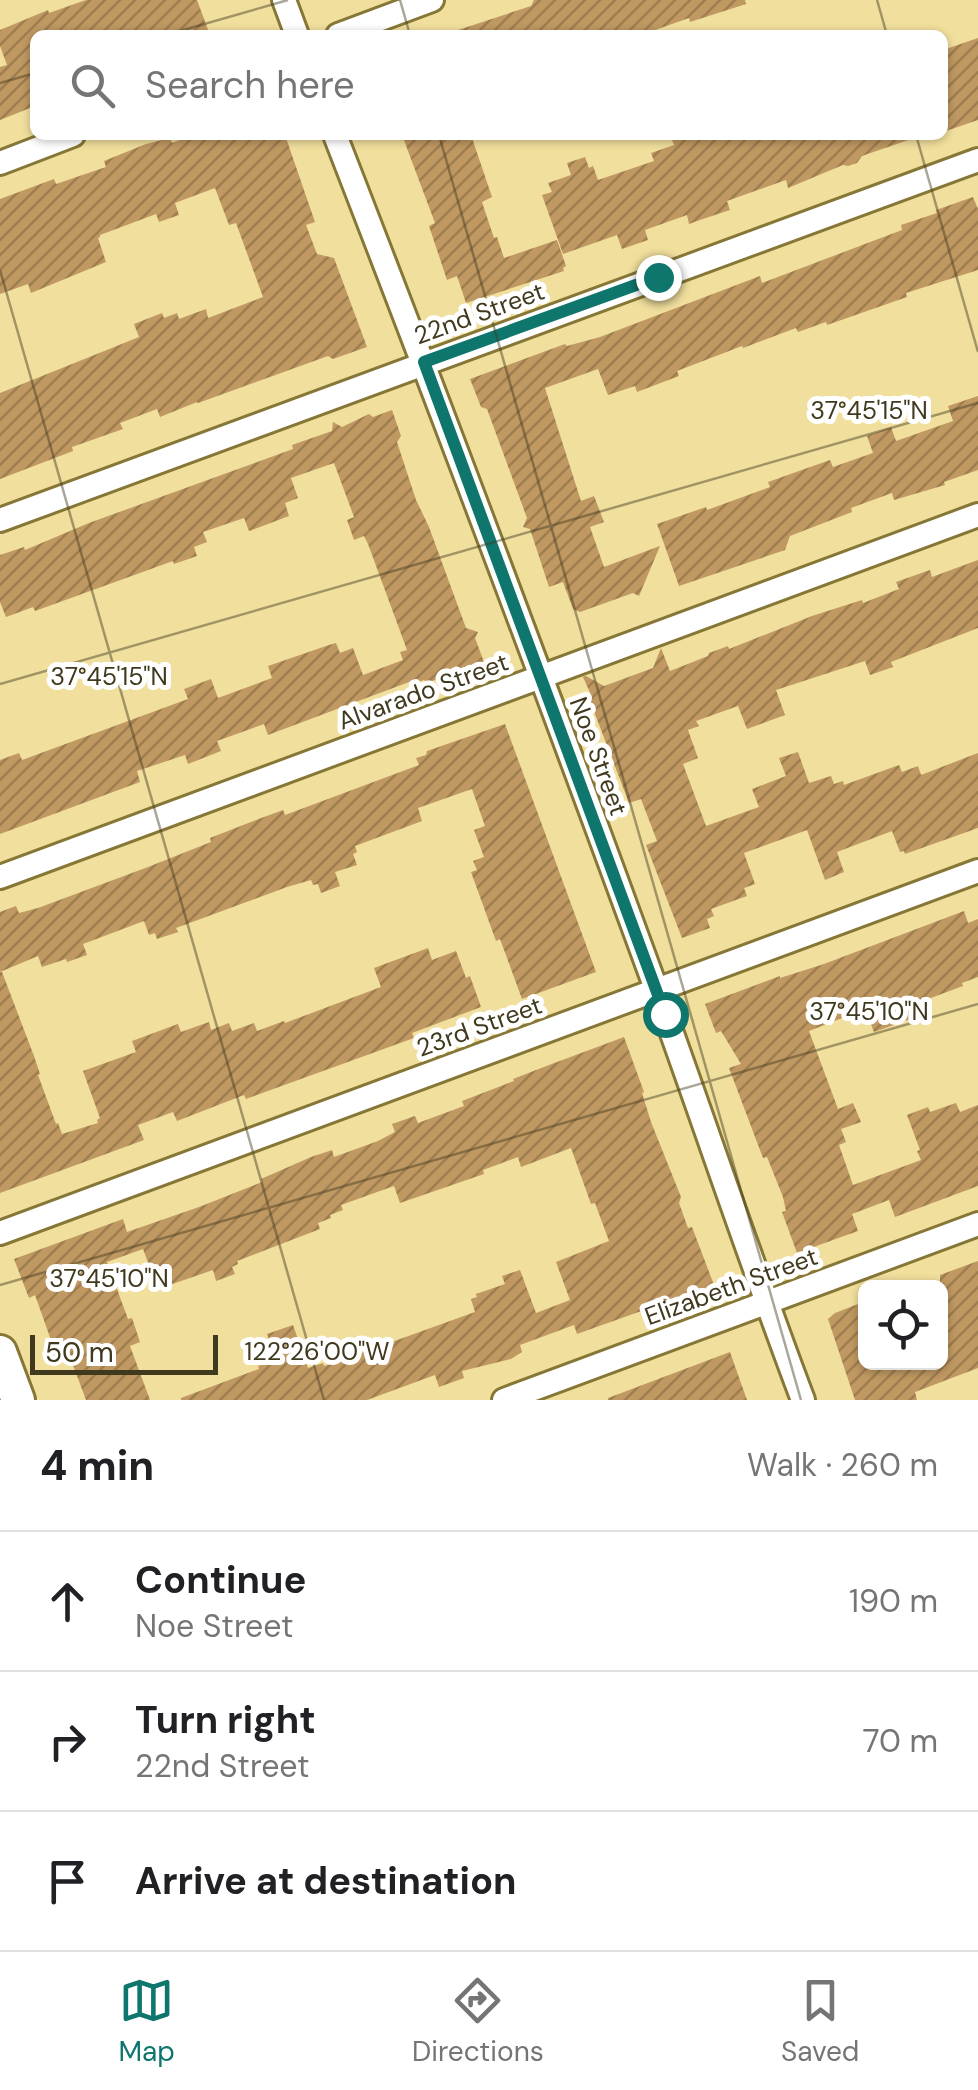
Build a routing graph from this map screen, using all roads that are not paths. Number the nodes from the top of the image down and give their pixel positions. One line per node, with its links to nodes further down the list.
1 (284, 0): 3 (street)
2 (432, 0): 4 (street)
3 (295, 30)
4 (351, 30)
5 (61, 140): 8 (street)
6 (337, 140): 9 (street, Noe Street)
7 (978, 160): 9 (street, 22nd Street)
8 (0, 163)
9 (424, 362): 11 (street, 22nd Street); 12 (street, Noe Street)
10 (978, 515): 12 (street, Alvarado Street)
11 (0, 520)
12 (540, 677): 14 (street, Alvarado Street); 15 (street, Noe Street)
13 (978, 871): 15 (street, 23rd Street)
14 (0, 877)
15 (656, 990): 17 (street, 23rd Street); 18 (street, Noe Street)
16 (978, 1224): 18 (street, Elizabeth Street)
17 (0, 1233)
18 (765, 1302): 21 (street, Elizabeth Street); 22 (street, Noe Street)
19 (0, 1352): 20 (street)
20 (18, 1400)
21 (504, 1400)
22 (803, 1400)

